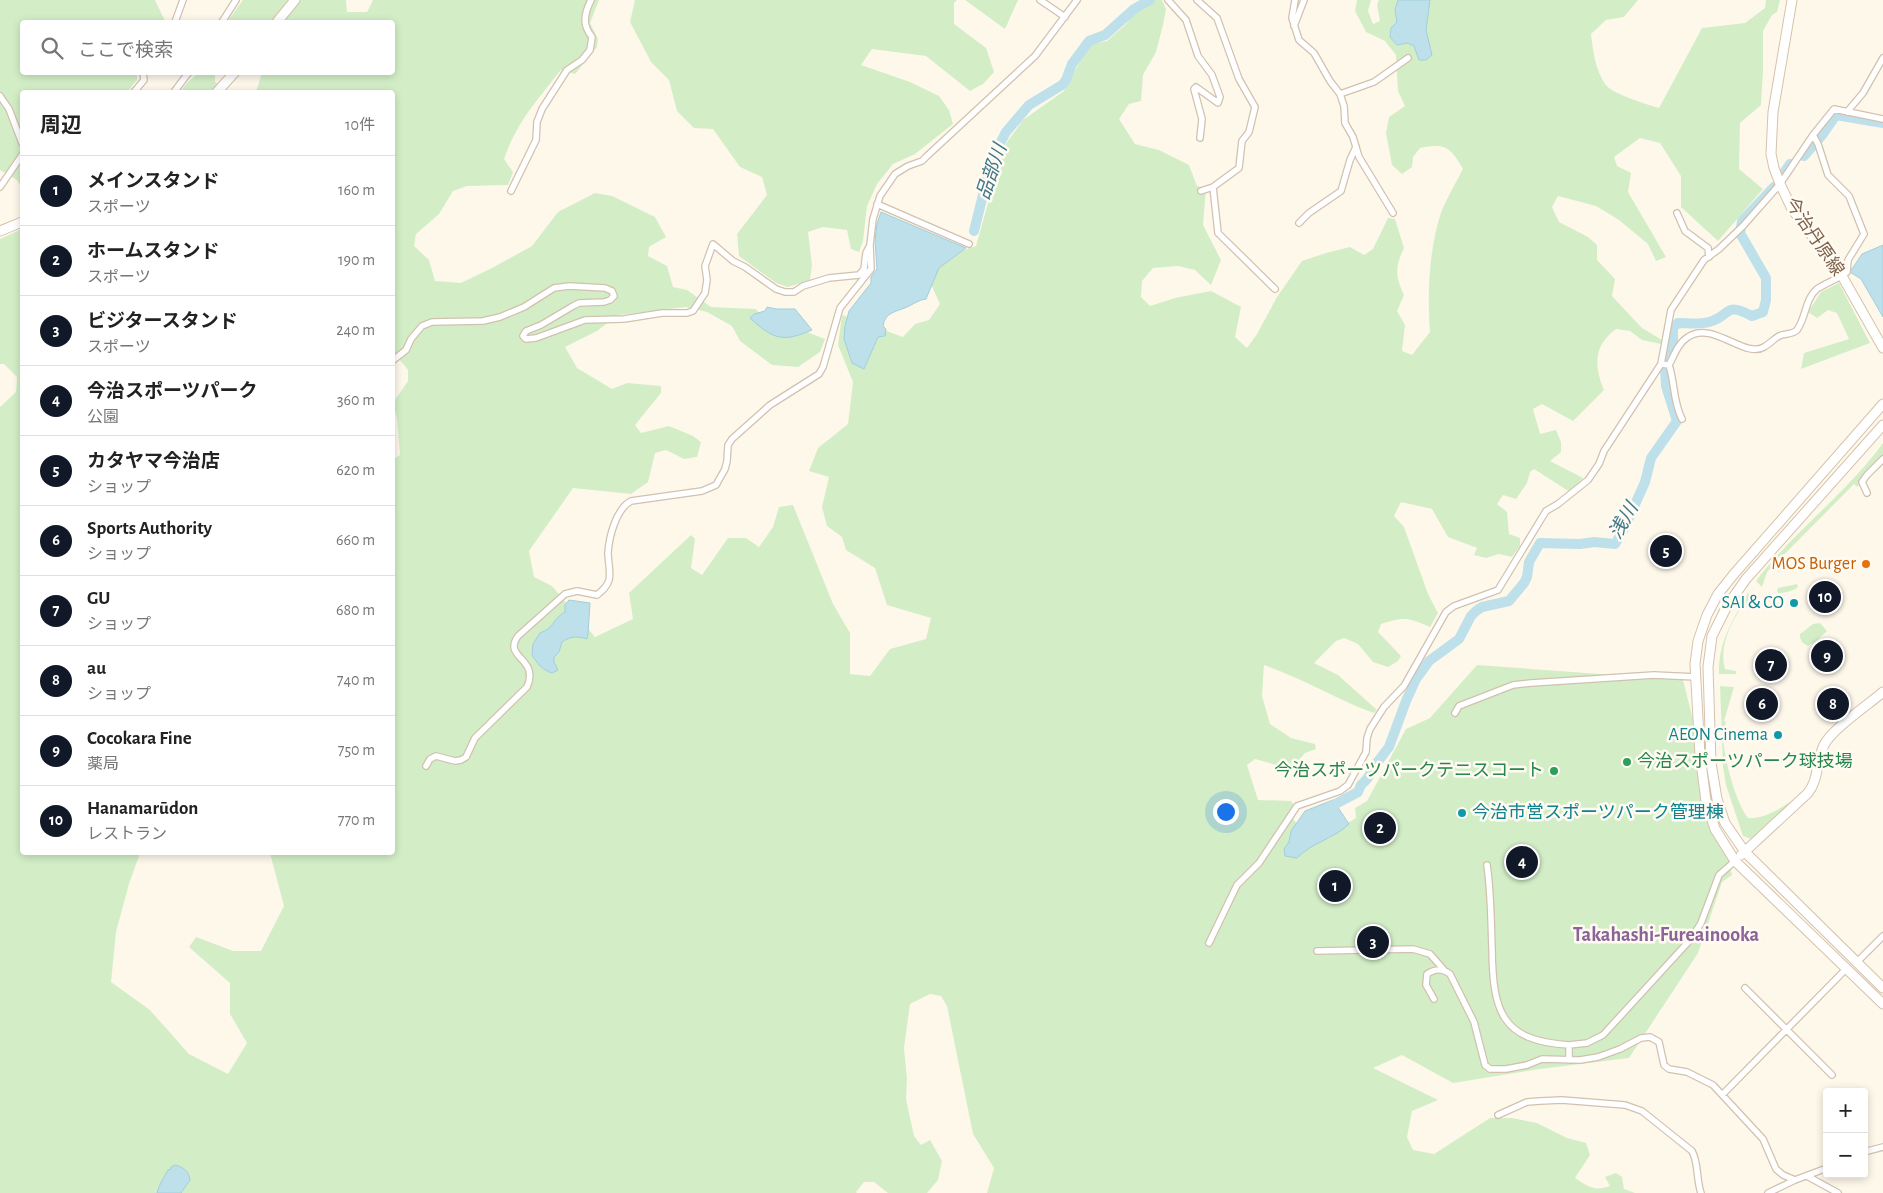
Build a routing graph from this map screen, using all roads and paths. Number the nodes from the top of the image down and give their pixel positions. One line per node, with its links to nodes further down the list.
1 (183, 0): 13 (street)
2 (236, 0): 14 (street)
3 (296, 0): 15 (street)
4 (591, 0): 37 (street)
5 (1040, 0): 12 (street)
6 (1077, 0): 12 (street)
7 (1196, 0): 36 (street)
8 (1295, 0): 16 (street)
9 (1304, 0): 16 (street)
10 (1792, 0): 34 (street, 今治丹原線)
11 (1168, 1): 31 (street)
12 (1064, 17): 39 (street)
13 (176, 20)
14 (223, 20)
15 (279, 20)
16 (1293, 27): 25 (street)
17 (1408, 58): 25 (street)
18 (1883, 58): 27 (street)
19 (143, 75): 22 (street)
20 (187, 75): 23 (street)
21 (232, 75): 24 (street)
22 (136, 90)
23 (176, 90)
24 (219, 90)
25 (1340, 94): 32 (street)
26 (0, 96): 30 (street)
27 (1847, 112): 28 (street); 29 (street)
28 (1883, 119)
29 (1813, 135): 34 (street); 48 (street)
30 (20, 138)
31 (1200, 138)
32 (1356, 147): 40 (street); 43 (street)
33 (20, 159): 35 (street)
34 (1780, 184): 47 (street); 48 (street, 今治丹原線)
35 (0, 187)
36 (1213, 187): 38 (street); 49 (street)
37 (511, 191)
38 (1201, 191)
39 (877, 204): 45 (street); 46 (street)
40 (1393, 213)
41 (1677, 213): 47 (street)
42 (20, 223): 44 (street)
43 (1299, 223)
44 (0, 231)
45 (969, 244)
46 (870, 245): 51 (street); 62 (street)
47 (1708, 257): 52 (street)
48 (1842, 276): 50 (street, 今治丹原線); 53 (street)
49 (1275, 289)
50 (1883, 348)
51 (395, 359)
52 (1661, 364): 53 (street); 67 (street)
53 (1669, 365): 55 (street)
54 (1883, 404): 59 (street)
55 (1682, 419)
56 (1883, 425): 63 (street)
57 (1883, 459): 58 (street)
58 (1867, 493)
59 (1696, 678): 61 (street); 64 (street)
60 (1883, 692): 63 (street)
61 (1455, 713)
62 (426, 766)
63 (1745, 852): 64 (street); 69 (street)
64 (1735, 861): 70 (street); 77 (street)
65 (1487, 865): 77 (street)
66 (1883, 936): 69 (street)
67 (1210, 943)
68 (1317, 951): 71 (street)
69 (1856, 962): 73 (street)
70 (1846, 969): 75 (street); 76 (street)
71 (1444, 970): 74 (street); 78 (street)
72 (1745, 988): 76 (street)
73 (1883, 988)
74 (1434, 999)
75 (1883, 1004)
76 (1787, 1030): 79 (street); 80 (street)
77 (1569, 1046): 78 (street)
78 (1569, 1060): 80 (street)
79 (1832, 1074)
80 (1723, 1094): 86 (street)
81 (1498, 1115): 87 (street)
82 (1883, 1147): 83 (street)
83 (1868, 1151)
84 (1823, 1170): 85 (street)
85 (1807, 1176): 86 (street); 89 (street)
86 (1795, 1180): 88 (street)
87 (1701, 1193)
88 (1768, 1193)
89 (1838, 1193)

